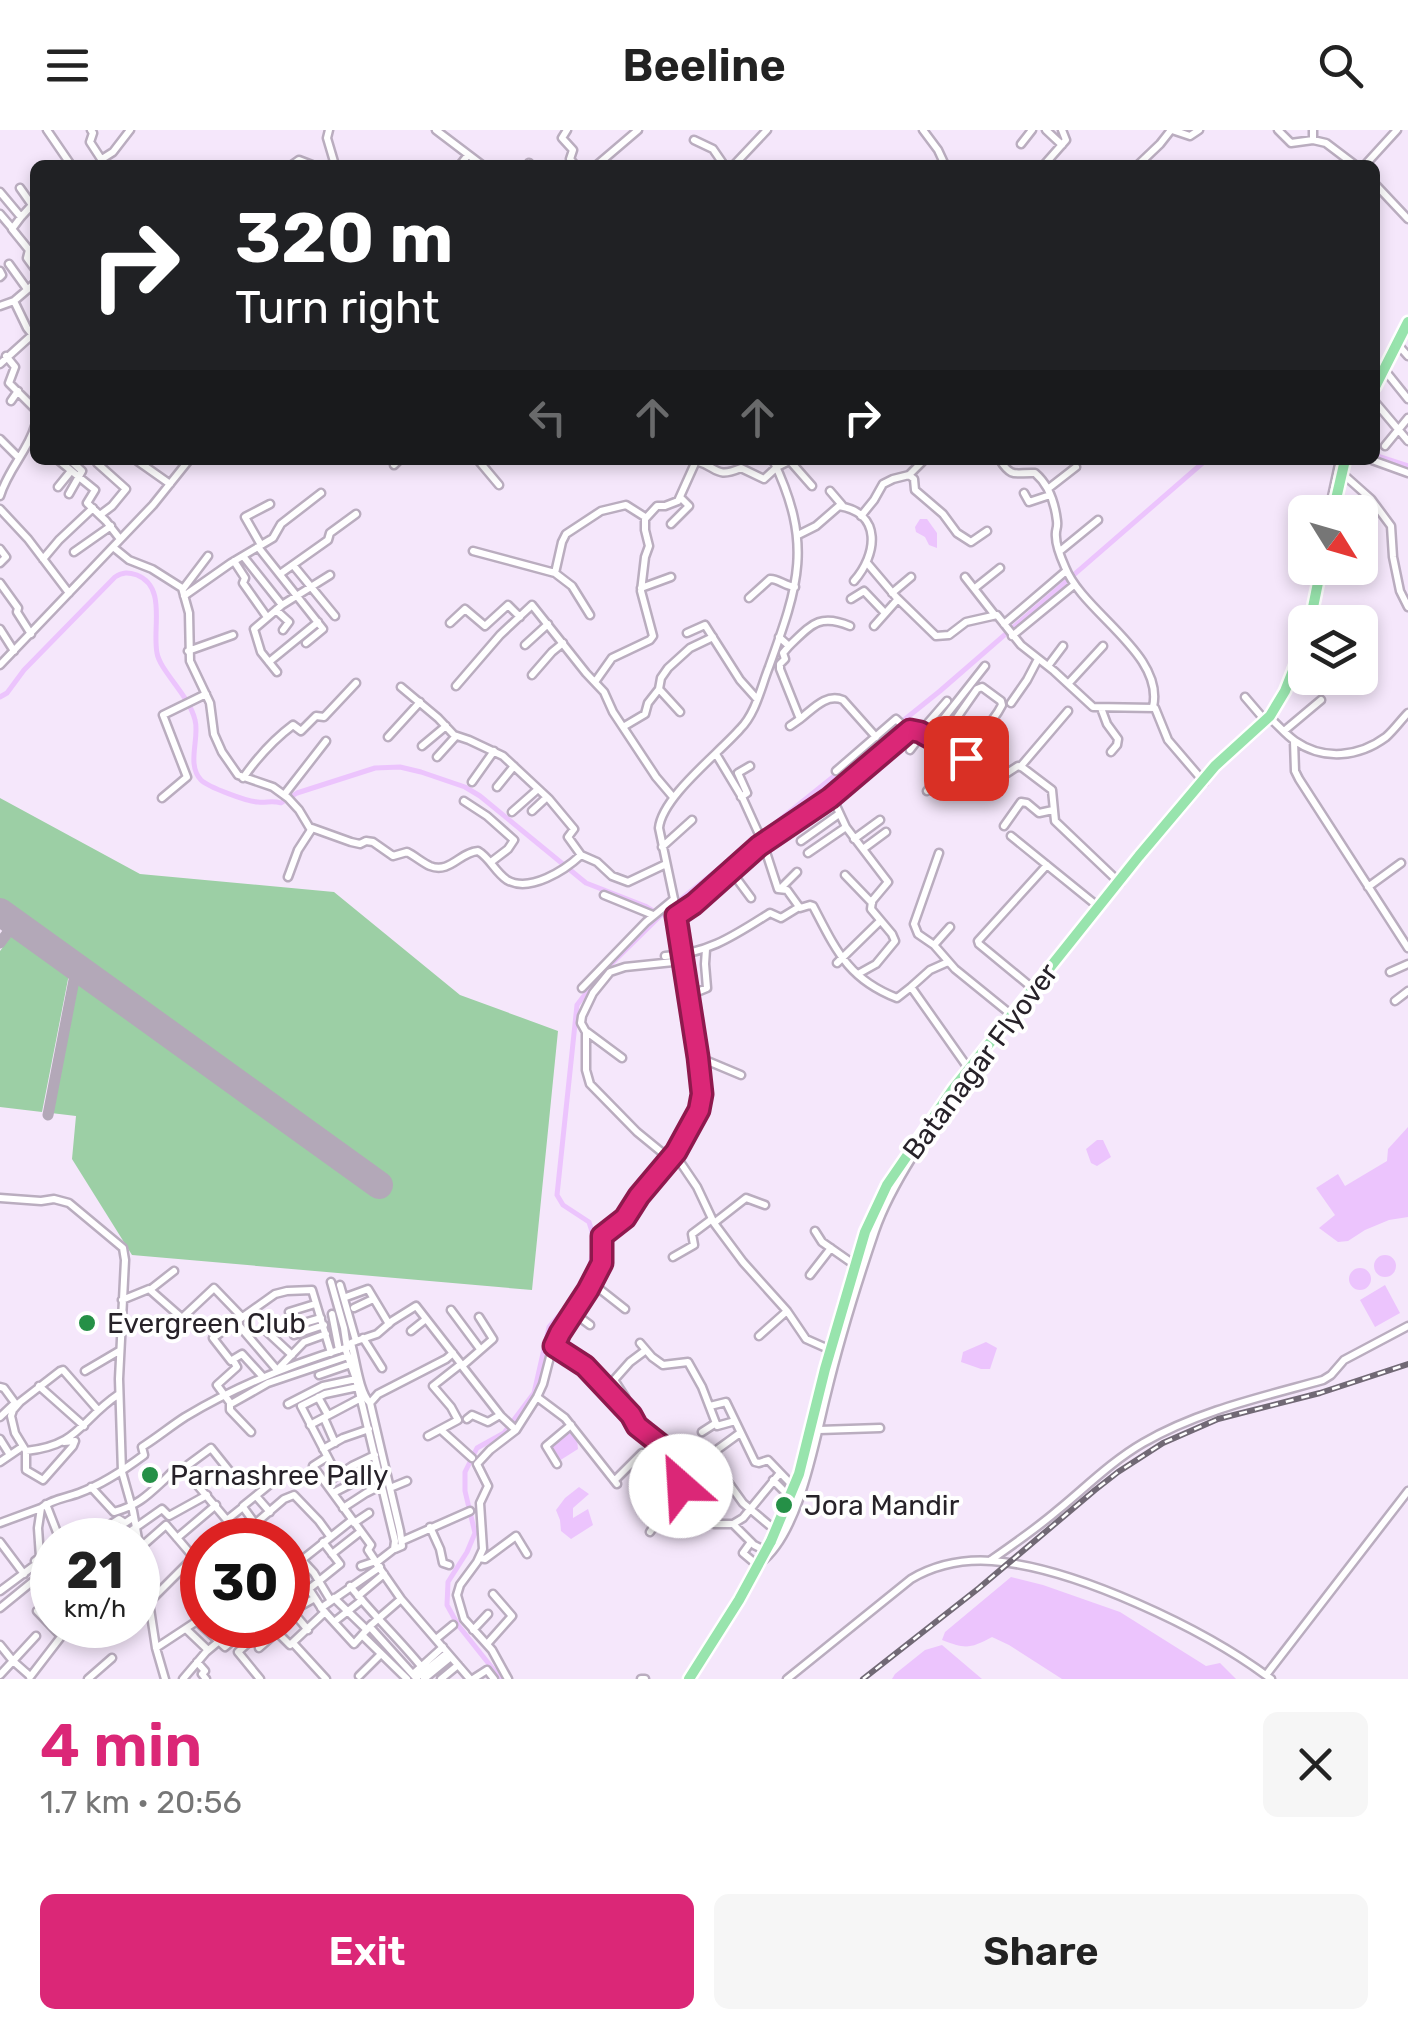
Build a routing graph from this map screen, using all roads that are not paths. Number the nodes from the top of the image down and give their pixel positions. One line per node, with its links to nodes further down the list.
1 (47, 130): 24 (street)
2 (92, 130): 25 (street)
3 (130, 130): 26 (street)
4 (329, 130): 27 (street)
5 (567, 130): 30 (street)
6 (768, 130): 33 (street)
7 (923, 130): 34 (street)
8 (1032, 130): 20 (street)
9 (1046, 130): 21 (street)
10 (1062, 130): 21 (street)
11 (1171, 130): 12 (street); 37 (street)
12 (1199, 130)
13 (1278, 130): 19 (street)
14 (1313, 130): 19 (street)
15 (1397, 130): 39 (street)
16 (440, 131): 23 (street)
17 (633, 132): 31 (street)
18 (694, 140): 32 (street)
19 (1312, 140): 38 (street)
20 (1020, 144)
21 (1062, 145): 22 (street)
22 (1054, 154): 35 (street); 36 (street)
23 (468, 156): 28 (street); 29 (street)
24 (68, 160)
25 (102, 160)
26 (105, 160)
27 (333, 160)
28 (464, 160)
29 (474, 160)
30 (571, 160)
31 (602, 160)
32 (721, 160)
33 (739, 160)
34 (946, 160)
35 (1049, 160)
36 (1059, 160)
37 (1143, 160)
38 (1349, 160)
39 (1370, 160)
40 (20, 188): 43 (street)
41 (1380, 189): 46 (street)
42 (0, 192): 47 (street)
43 (30, 202)
44 (30, 207): 47 (street)
45 (0, 214): 48 (street)
46 (1407, 216)
47 (21, 217): 48 (street)
48 (12, 228): 49 (street)
49 (30, 261)
50 (9, 264): 52 (street)
51 (30, 287): 52 (street)
52 (27, 289): 53 (street)
53 (14, 301): 54 (street); 57 (street)
54 (0, 306)
55 (1408, 313): 63 (street)
56 (1408, 322): 65 (main road)
57 (30, 329)
58 (1408, 331): 60 (street)
59 (30, 337): 62 (street)
60 (1400, 347): 61 (street); 64 (street)
61 (1408, 356)
62 (3, 360): 67 (street)
63 (1380, 368)
64 (1387, 373): 66 (street); 68 (street)
65 (1380, 377)
66 (1380, 388)
67 (18, 391): 69 (street); 70 (street)
68 (1408, 400)
69 (10, 401)
70 (30, 404)
71 (1380, 405): 73 (street)
72 (1408, 418): 73 (street)
73 (1398, 430): 76 (street); 77 (street)
74 (0, 439): 78 (street)
75 (30, 440): 78 (street)
76 (1408, 441)
77 (1385, 446)
78 (18, 457): 101 (street)
79 (1380, 463): 98 (street)
80 (64, 465): 97 (street)
81 (76, 465): 102 (street)
82 (98, 465): 121 (street)
83 (143, 465): 103 (street)
84 (185, 465): 103 (street)
85 (482, 465): 104 (street)
86 (694, 465): 115 (street)
87 (704, 465): 88 (street)
88 (774, 465)
89 (775, 465): 128 (street)
90 (795, 465): 105 (street)
91 (917, 465): 99 (street)
92 (1003, 465): 109 (street)
93 (1344, 465): 113 (main road, bridge)
94 (1345, 465): 100 (street)
95 (0, 467): 101 (street)
96 (1076, 467): 109 (street)
97 (72, 471): 102 (street); 106 (street)
98 (1408, 473)
99 (909, 475): 122 (street); 127 (street)
100 (1344, 475): 114 (street); 165 (street)
101 (4, 477): 107 (street)
102 (80, 478): 112 (street); 118 (street)
103 (170, 484): 129 (street)
104 (499, 486)
105 (812, 486)
106 (58, 487)
107 (1, 491)
108 (830, 491): 117 (street)
109 (1050, 492): 111 (street); 135 (street)
110 (321, 493): 130 (street)
111 (1024, 493)
112 (69, 494)
113 (1336, 495)
114 (1338, 495)
115 (681, 498): 123 (street); 125 (street)
116 (270, 504): 130 (street)
117 (843, 506): 122 (street); 128 (street)
118 (93, 508): 121 (street); 138 (street)
119 (0, 509): 138 (street)
120 (356, 514): 142 (street)
121 (100, 516): 126 (street)
122 (860, 516): 141 (street)
123 (646, 519): 145 (street); 156 (street)
124 (1098, 520): 135 (street)
125 (671, 524)
126 (110, 526): 129 (street); 133 (street)
127 (987, 530)
128 (798, 535): 155 (street)
129 (120, 539): 132 (street)
130 (260, 546): 137 (street); 146 (street)
131 (0, 548): 140 (street)
132 (112, 548): 158 (street); 159 (street)
133 (74, 552)
134 (472, 552): 145 (street)
135 (1060, 552): 144 (street)
136 (208, 556): 159 (street)
137 (243, 556): 139 (street); 164 (street)
138 (43, 559): 158 (street)
139 (234, 562): 159 (street); 170 (street)
140 (0, 564)
141 (868, 564): 151 (street); 161 (street)
142 (293, 565): 146 (street); 154 (street)
143 (1000, 568): 157 (street)
144 (1066, 572): 153 (street); 175 (street)
145 (555, 573): 168 (street)
146 (280, 575): 160 (street)
147 (330, 576): 154 (street)
148 (671, 577): 156 (street)
149 (965, 577): 157 (street)
150 (911, 578): 161 (street)
151 (854, 581)
152 (0, 583): 181 (street)
153 (1074, 584): 183 (street); 217 (street)
154 (312, 587): 160 (street); 169 (street)
155 (795, 587): 162 (street); 185 (street)
156 (641, 588): 202 (street)
157 (975, 588): 167 (street)
158 (70, 593): 181 (street)
159 (183, 593): 193 (street)
160 (297, 596): 164 (street); 172 (street)
161 (895, 596): 166 (street); 167 (street)
162 (749, 598)
163 (850, 599): 166 (street)
164 (279, 607): 170 (street); 179 (street)
165 (1408, 607)
166 (884, 612): 177 (street)
167 (994, 614): 175 (street)
168 (590, 615)
169 (335, 616)
170 (267, 617): 195 (street)
171 (520, 617): 173 (street); 174 (street); 206 (street)
172 (318, 622): 186 (street); 195 (street)
173 (450, 623)
174 (548, 624): 187 (street); 188 (street)
175 (1004, 625): 183 (street)
176 (850, 626): 189 (street)
177 (874, 626)
178 (0, 629): 192 (street)
179 (283, 630)
180 (687, 633): 184 (street)
181 (30, 634): 192 (street)
182 (233, 635): 193 (street)
183 (1011, 635): 194 (street)
184 (713, 636): 208 (street); 212 (street)
185 (780, 637): 189 (street); 212 (street)
186 (306, 643)
187 (563, 643): 201 (street); 202 (street)
188 (524, 646)
189 (788, 646): 223 (street)
190 (1063, 646): 198 (street)
191 (1103, 646): 205 (street)
192 (14, 651): 196 (street)
193 (188, 651): 210 (street)
194 (1038, 659): 198 (street); 216 (street)
195 (269, 662): 199 (street)
196 (0, 665)
197 (985, 666): 231 (street)
198 (1048, 666): 205 (street)
199 (277, 672)
200 (1288, 673): 222 (street)
201 (532, 675)
202 (595, 682): 226 (street)
203 (356, 683): 251 (street)
204 (1288, 683): 478 (main road, Batanagar Flyover, bridge)
205 (1068, 684): 218 (street)
206 (456, 686)
207 (401, 687): 215 (street)
208 (660, 689): 220 (street); 226 (street)
209 (1288, 692): 222 (street)
210 (206, 694): 251 (street); 262 (street)
211 (1245, 697): 222 (street)
212 (757, 699): 243 (street)
213 (1321, 700): 229 (street)
214 (946, 701): 231 (street)
215 (420, 702): 225 (street); 234 (street)
216 (1011, 702)
217 (1152, 707): 218 (street); 252 (street)
218 (1101, 708): 242 (street)
219 (1068, 711): 248 (street)
220 (680, 712)
221 (1408, 712): 237 (street)
222 (1267, 718): 229 (street); 252 (street)
223 (800, 719): 227 (street); 233 (street)
224 (959, 723): 230 (street); 235 (street); 238 (street)
225 (446, 726): 232 (street); 239 (street)
226 (622, 726): 264 (street)
227 (790, 726)
228 (907, 729): 231 (street); 233 (street); 261 (street)
229 (1284, 731): 237 (street)
230 (970, 732): 235 (street); 244 (street)
231 (924, 734): 238 (street); 240 (street)
232 (456, 736): 241 (street); 245 (street)
233 (876, 737): 250 (street)
234 (388, 738)
235 (979, 739): 244 (street)
236 (326, 741): 263 (street)
237 (1294, 741): 294 (street)
238 (942, 744): 244 (street)
239 (422, 746)
240 (910, 750)
241 (494, 751): 246 (street); 253 (street)
242 (1111, 752)
243 (716, 754): 260 (street); 264 (street)
244 (960, 754): 249 (street); 256 (street); 258 (street)
245 (438, 757)
246 (514, 766): 254 (street); 257 (street)
247 (750, 766): 260 (street)
248 (1020, 766): 249 (street); 266 (street)
249 (988, 768): 255 (street)
250 (836, 771)
251 (242, 778): 263 (street)
252 (1202, 779): 293 (street)
253 (472, 782)
254 (497, 786)
255 (974, 786)
256 (946, 787)
257 (538, 788): 259 (street); 268 (street)
258 (927, 791)
259 (548, 797): 267 (street); 284 (street)
260 (741, 797): 278 (street)
261 (832, 797): 269 (street); 278 (street)
262 (162, 798)
263 (288, 798): 273 (street)
264 (673, 798): 280 (street)
265 (464, 801): 285 (street)
266 (1053, 810): 272 (street); 293 (street)
267 (532, 811)
268 (512, 812)
269 (839, 814): 274 (street); 279 (street)
270 (692, 820): 280 (street)
271 (880, 820): 277 (street)
272 (1004, 826)
273 (310, 827): 285 (street); 292 (street)
274 (846, 827): 277 (street); 282 (street)
275 (886, 832): 281 (street)
276 (1012, 836): 288 (street)
277 (854, 838): 281 (street)
278 (762, 840): 289 (street); 295 (street)
279 (802, 841)
280 (662, 846): 287 (street)
281 (862, 849): 299 (street)
282 (808, 853)
283 (938, 853): 306 (street)
284 (581, 855): 285 (street); 287 (street)
285 (491, 862)
286 (1401, 863): 294 (street)
287 (666, 864): 298 (street)
288 (1047, 865): 300 (street); 316 (street)
289 (731, 871): 297 (street); 303 (street)
290 (797, 872): 295 (street)
291 (846, 875): 299 (street)
292 (288, 876)
293 (1118, 881): 300 (street); 373 (street)
294 (1368, 887): 308 (street)
295 (780, 890): 301 (street)
296 (604, 894): 302 (street)
297 (751, 898)
298 (674, 900): 302 (street); 303 (street)
299 (872, 903): 304 (street)
300 (1095, 904): 316 (street)
301 (799, 907): 307 (street); 311 (street)
302 (656, 914): 318 (street)
303 (676, 914): 310 (street)
304 (880, 921): 311 (street); 315 (street)
305 (950, 926): 306 (street)
306 (934, 944): 312 (street)
307 (707, 948): 310 (street); 320 (street)
308 (1408, 948)
309 (665, 956): 310 (street)
310 (683, 958): 320 (street); 323 (street)
311 (839, 961): 315 (street)
312 (948, 962): 317 (street); 322 (street)
313 (1408, 964): 314 (street)
314 (1390, 972)
315 (858, 974): 317 (street)
316 (1030, 986): 322 (street)
317 (911, 987): 326 (street)
318 (582, 988)
319 (1408, 991): 321 (street)
320 (690, 995): 324 (street)
321 (1396, 1001)
322 (1008, 1012): 326 (street)
323 (586, 1032): 325 (street); 329 (street)
324 (698, 1057): 327 (street); 328 (street)
325 (622, 1058)
326 (966, 1065): 336 (street)
327 (741, 1075)
328 (676, 1152): 329 (street); 332 (street)
329 (670, 1160): 340 (street)
330 (0, 1198): 345 (street)
331 (765, 1204): 332 (street)
332 (713, 1221): 335 (street); 350 (street)
333 (815, 1231): 334 (street)
334 (832, 1248): 336 (street); 338 (street)
335 (672, 1256)
336 (852, 1263): 369 (street)
337 (174, 1271): 342 (street)
338 (810, 1275)
339 (331, 1282): 365 (street)
340 (592, 1283): 349 (street); 352 (street)
341 (340, 1285): 365 (street)
342 (150, 1289): 345 (street); 355 (street)
343 (346, 1297): 344 (street)
344 (372, 1298): 347 (street); 357 (street)
345 (122, 1300): 370 (street)
346 (334, 1302): 365 (street)
347 (354, 1308)
348 (451, 1310): 366 (street)
349 (625, 1310)
350 (787, 1311): 364 (street); 369 (street)
351 (289, 1312): 365 (street)
352 (574, 1313): 358 (street); 368 (street)
353 (332, 1314): 365 (street)
354 (479, 1317): 361 (street)
355 (239, 1319): 365 (street); 372 (street); 376 (street)
356 (426, 1319): 357 (street); 362 (street); 374 (street)
357 (389, 1324): 365 (street)
358 (590, 1324)
359 (1408, 1326): 482 (street)
360 (263, 1328): 367 (street)
361 (486, 1328): 366 (street); 371 (street)
362 (410, 1330)
363 (292, 1331): 365 (street)
364 (759, 1336)
365 (338, 1339): 375 (street); 378 (street); 380 (street); 381 (street); 383 (street); 390 (street); 393 (street)
366 (472, 1339): 371 (street)
367 (276, 1340): 372 (street); 375 (street)
368 (554, 1346): 388 (street); 391 (street)
369 (827, 1349): 373 (street); 436 (street)
370 (120, 1350): 379 (street); 386 (street)
371 (480, 1350): 377 (street)
372 (262, 1352): 380 (street)
373 (838, 1352): 409 (street)
374 (453, 1353): 377 (street); 393 (street)
375 (292, 1356): 380 (street)
376 (233, 1359): 382 (street); 390 (street)
377 (462, 1364): 396 (street); 408 (street)
378 (382, 1368)
379 (86, 1371)
380 (277, 1371): 382 (street)
381 (319, 1375)
382 (263, 1377): 390 (street)
383 (357, 1383): 387 (street); 389 (street); 392 (street)
384 (39, 1386): 395 (street); 404 (street); 419 (street)
385 (0, 1387): 397 (street)
386 (119, 1394): 395 (street); 429 (street)
387 (318, 1396): 398 (street); 402 (street)
388 (537, 1397): 403 (street); 406 (street)
389 (361, 1398): 398 (street); 405 (street)
390 (227, 1400): 410 (street); 429 (street)
391 (619, 1402): 394 (street); 417 (street)
392 (288, 1404)
393 (370, 1404): 440 (street)
394 (710, 1406): 400 (street); 401 (street)
395 (98, 1410): 404 (street)
396 (500, 1414): 399 (street); 406 (street)
397 (0, 1417)
398 (326, 1417): 402 (street); 416 (street)
399 (467, 1419)
400 (735, 1421): 401 (street); 412 (street)
401 (716, 1423): 411 (street)
402 (310, 1425): 421 (street)
403 (570, 1425): 417 (street); 426 (street)
404 (84, 1426): 415 (street)
405 (369, 1428): 416 (street); 422 (street)
406 (513, 1428): 481 (street)
407 (880, 1428): 409 (street)
408 (441, 1430): 413 (street); 424 (street)
409 (819, 1430): 478 (street)
410 (251, 1432)
411 (702, 1432)
412 (740, 1433): 418 (street); 431 (street)
413 (428, 1436)
414 (0, 1439): 420 (street)
415 (64, 1442): 419 (street); 419 (street)
416 (335, 1443): 421 (street)
417 (664, 1448): 438 (street)
418 (718, 1449)
419 (23, 1450): 420 (street)
420 (5, 1451): 425 (street)
421 (325, 1453): 432 (street); 435 (street)
422 (375, 1456): 428 (street); 432 (street)
423 (710, 1456): 451 (street)
424 (472, 1458)
425 (0, 1462)
426 (557, 1464)
427 (183, 1469): 430 (street); 443 (street); 449 (street)
428 (378, 1470): 440 (street); 442 (street)
429 (122, 1472): 439 (street); 449 (street)
430 (230, 1473)
431 (780, 1473): 433 (street); 436 (street)
432 (337, 1475): 435 (street)
433 (772, 1480): 444 (street); 451 (street)
434 (407, 1481): 440 (street)
435 (326, 1484): 442 (street)
436 (792, 1484): 444 (street)
437 (269, 1485): 445 (street)
438 (681, 1486): 465 (street); 470 (street)
439 (91, 1487): 447 (street); 449 (street)
440 (386, 1487): 450 (street); 476 (street)
441 (1408, 1491): 536 (street)
442 (333, 1493): 450 (street)
443 (207, 1494): 446 (street); 458 (street)
444 (788, 1495): 466 (street)
445 (256, 1496): 448 (street); 453 (street)
446 (216, 1505): 459 (street); 471 (street)
447 (44, 1506): 455 (street); 456 (street); 464 (street)
448 (243, 1507): 460 (street); 461 (street)
449 (132, 1508): 457 (street)
450 (343, 1508): 463 (street)
451 (750, 1508): 465 (street); 466 (street)
452 (470, 1511): 467 (street)
453 (270, 1512): 462 (street); 472 (street)
454 (369, 1514): 463 (street)
455 (41, 1518)
456 (50, 1518)
457 (134, 1518)
458 (143, 1518)
459 (227, 1518)
460 (232, 1518)
461 (252, 1518)
462 (264, 1518)
463 (353, 1522): 469 (street); 472 (street)
464 (0, 1523)
465 (733, 1524): 475 (street)
466 (774, 1526): 478 (street)
467 (430, 1528): 476 (street); 483 (street)
468 (160, 1530): 471 (street)
469 (360, 1532): 479 (street); 485 (street)
470 (650, 1532)
471 (177, 1538): 473 (street)
472 (326, 1539): 477 (street); 479 (street)
473 (180, 1541)
474 (0, 1542): 489 (street)
475 (752, 1542): 478 (street); 478 (street)
476 (398, 1546): 485 (street)
477 (310, 1553)
478 (763, 1553): 548 (main road, Batanagar Flyover)
479 (332, 1554): 490 (street)
480 (527, 1554): 481 (street)
481 (479, 1558): 512 (street)
482 (990, 1561): 536 (street); 549 (street)
483 (449, 1565)
484 (361, 1566): 485 (street)
485 (379, 1566): 493 (street); 499 (street); 502 (street)
486 (30, 1569): 489 (street)
487 (180, 1569): 494 (street)
488 (310, 1570): 490 (street)
489 (24, 1574): 495 (street)
490 (318, 1581): 492 (street); 501 (street)
491 (30, 1583): 503 (street)
492 (310, 1587)
493 (347, 1589): 501 (street); 502 (street)
494 (160, 1590)
495 (0, 1591)
496 (310, 1594): 498 (street)
497 (493, 1594): 516 (street)
498 (315, 1598): 500 (street); 506 (street)
499 (401, 1599): 507 (street); 514 (street)
500 (310, 1600)
501 (332, 1600): 504 (street); 506 (street)
502 (358, 1601): 504 (street); 507 (street)
503 (0, 1608)
504 (345, 1609): 506 (street); 511 (street)
505 (488, 1614): 512 (street)
506 (327, 1615): 509 (street); 511 (street)
507 (378, 1619): 510 (street); 511 (street)
508 (453, 1625): 514 (street)
509 (310, 1628)
510 (389, 1628): 513 (street); 534 (street)
511 (366, 1630): 513 (street); 518 (street)
512 (474, 1630): 516 (street)
513 (380, 1636): 518 (street); 534 (street)
514 (436, 1639): 526 (street)
515 (30, 1642): 530 (street)
516 (486, 1644): 547 (street)
517 (0, 1645): 530 (street)
518 (372, 1645): 527 (street)
519 (52, 1648): 537 (street)
520 (156, 1648): 541 (street)
521 (210, 1648): 525 (street)
522 (243, 1648): 538 (street)
523 (259, 1648): 528 (street)
524 (298, 1648): 544 (street)
525 (208, 1650): 531 (street)
526 (447, 1652): 532 (street); 534 (street); 534 (street)
527 (381, 1654): 534 (street); 535 (street)
528 (266, 1657)
529 (112, 1658): 540 (street)
530 (12, 1661): 533 (street); 537 (street)
531 (197, 1662): 542 (street); 543 (street)
532 (458, 1665): 539 (street); 545 (street)
533 (0, 1675)
534 (418, 1675)
535 (359, 1676)
536 (1268, 1677)
537 (31, 1678)
538 (257, 1678)
539 (467, 1678): 546 (street)
540 (88, 1679)
541 (165, 1679)
542 (183, 1679)
543 (206, 1679)
544 (326, 1679)
545 (441, 1679)
546 (494, 1679)
547 (508, 1679)
548 (687, 1679)
549 (787, 1679)

